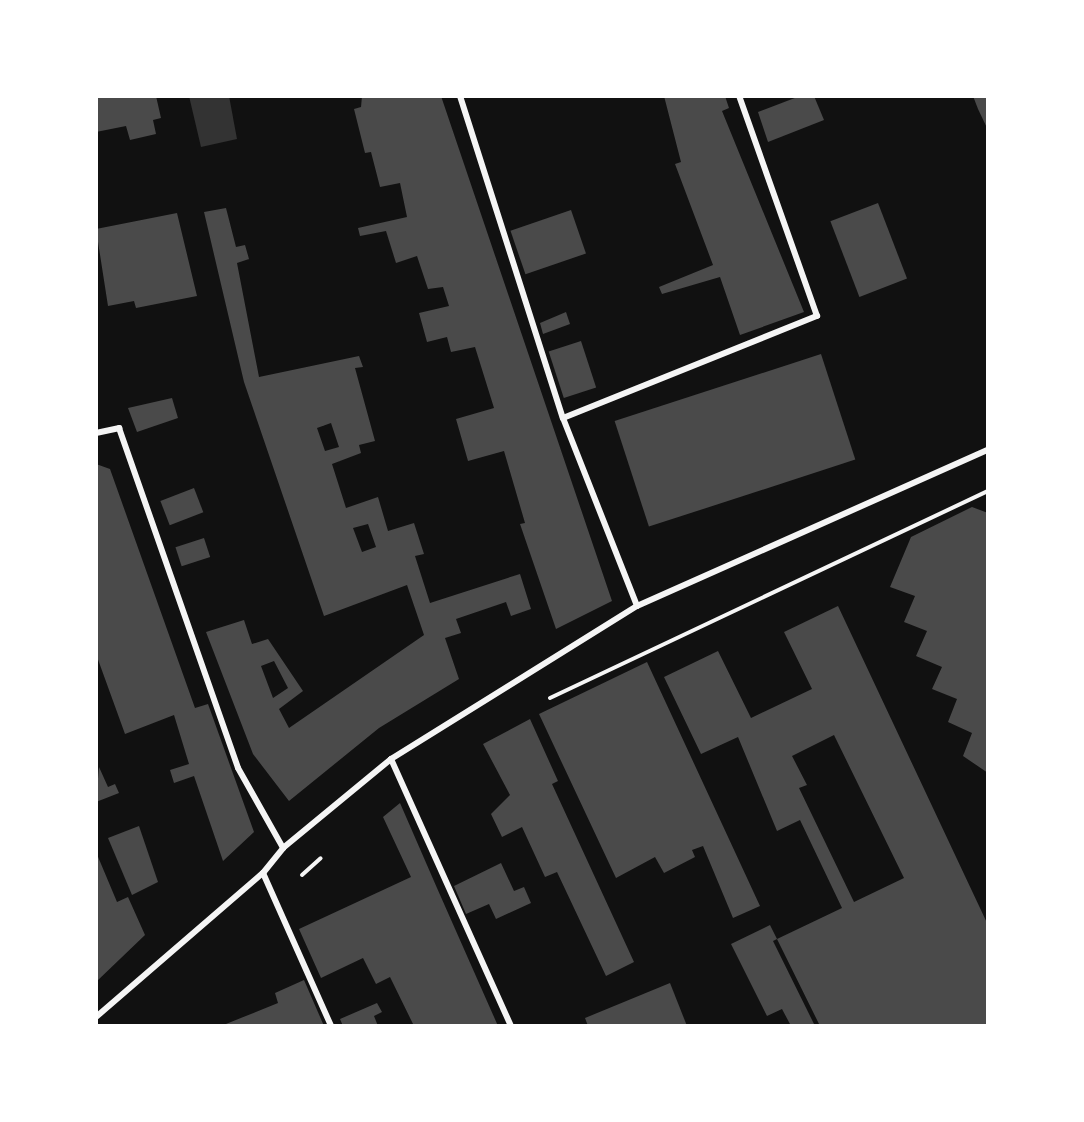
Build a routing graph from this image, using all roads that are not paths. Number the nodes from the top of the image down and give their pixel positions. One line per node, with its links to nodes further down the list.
1 (460, 96): 3 (street)
2 (739, 96): 3 (street)
3 (563, 418): 6 (street)
4 (96, 433): 8 (street)
5 (988, 450): 6 (street)
6 (637, 606): 7 (street)
7 (392, 759): 8 (street); 12 (street)
8 (283, 848): 9 (street)
9 (263, 873): 10 (street); 11 (street)
10 (96, 1017)
11 (331, 1026)
12 (511, 1026)

